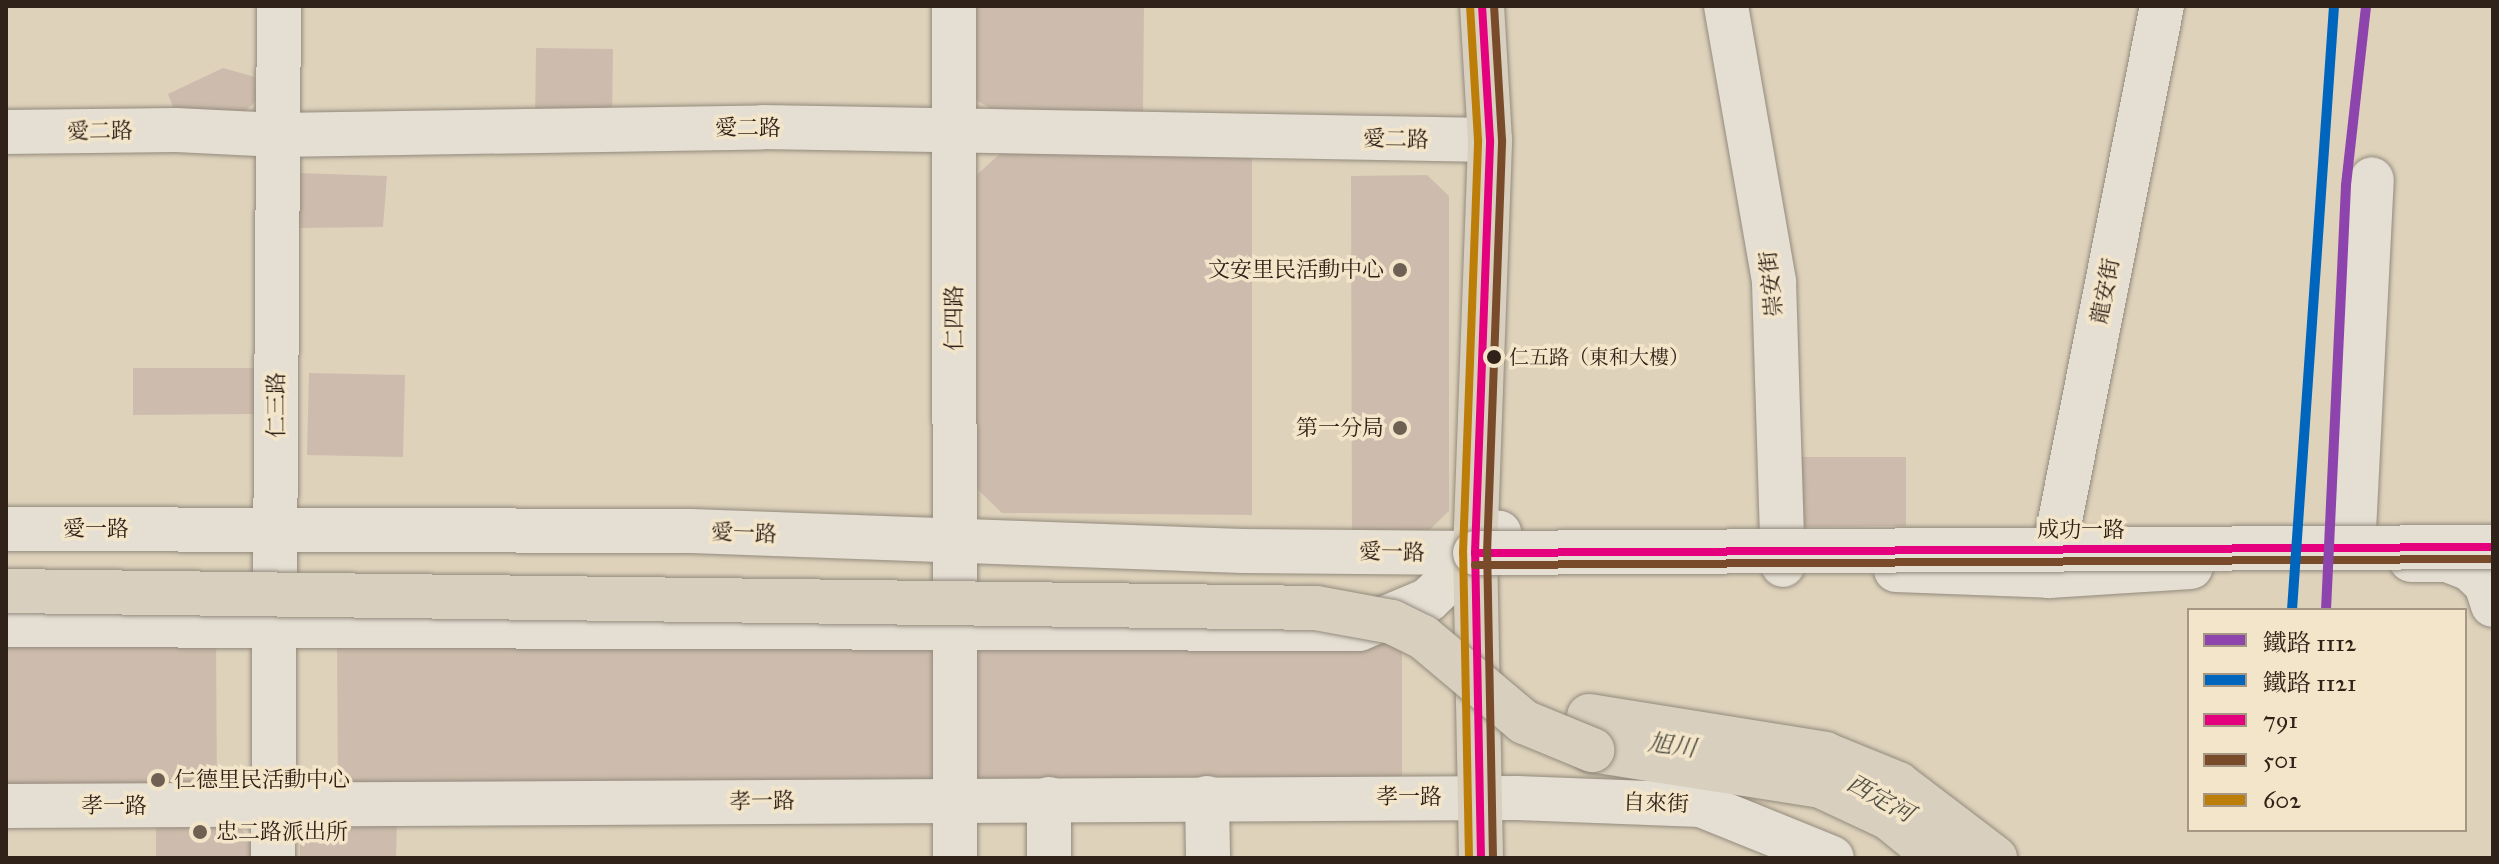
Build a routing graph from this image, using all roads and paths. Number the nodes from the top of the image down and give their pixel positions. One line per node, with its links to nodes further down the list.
1 (279, 6): 8 (street, 仁三路)
2 (954, 6): 7 (street, 仁四路)
3 (1482, 6): 9 (main road)
4 (1726, 6): 18 (street, 崇安街)
5 (2162, 6): 14 (street, 龍安街)
6 (6, 132): 8 (street, 愛二路)
7 (954, 133): 8 (street, 愛二路); 9 (street, 愛二路); 16 (street, 仁四路)
8 (278, 135): 13 (street, 仁三路)
9 (1490, 140): 19 (main road)
10 (2372, 179): 15 (street)
11 (2493, 526): 15 (street, 成功一路)
12 (6, 529): 13 (street, 愛一路)
13 (275, 530): 16 (street, 愛一路); 27 (street, 仁三路)
14 (2057, 530): 15 (street, 成功一路); 18 (street, 成功一路); 23 (street, 龍安街)
15 (2354, 531)
16 (955, 541): 19 (street, 愛一路); 28 (street, 仁四路)
17 (2493, 547): 19 (street, bridge)
18 (1783, 552): 19 (street, 成功一路); 23 (street, 成功一路)
19 (1475, 553): 28 (street, 愛一路); 29 (main road)
20 (2447, 560): 21 (street, 成功一路); 23 (street, 成功一路); 25 (street)
21 (2493, 560)
22 (6, 570): 42 (main road)
23 (2049, 576)
24 (6, 591): 41 (main road, bridge)
25 (2493, 605)
26 (6, 625): 27 (street, 愛一路)
27 (274, 629): 28 (street, 愛一路); 33 (street, 仁三路)
28 (954, 629): 31 (street, 仁四路)
29 (1492, 795): 30 (street, 孝一路); 39 (main road); 40 (street, 自來街)
30 (1207, 798): 32 (street, 孝一路); 38 (street)
31 (955, 799): 32 (street, 孝一路); 33 (street, 孝一路); 36 (street, 仁四路)
32 (1049, 799): 37 (street)
33 (273, 805): 34 (street, 孝一路); 35 (street, 仁三路)
34 (6, 806)
35 (273, 858)
36 (955, 858)
37 (1049, 858)
38 (1208, 858)
39 (1481, 858)
40 (1832, 858)
41 (1938, 858)
42 (1995, 858)

